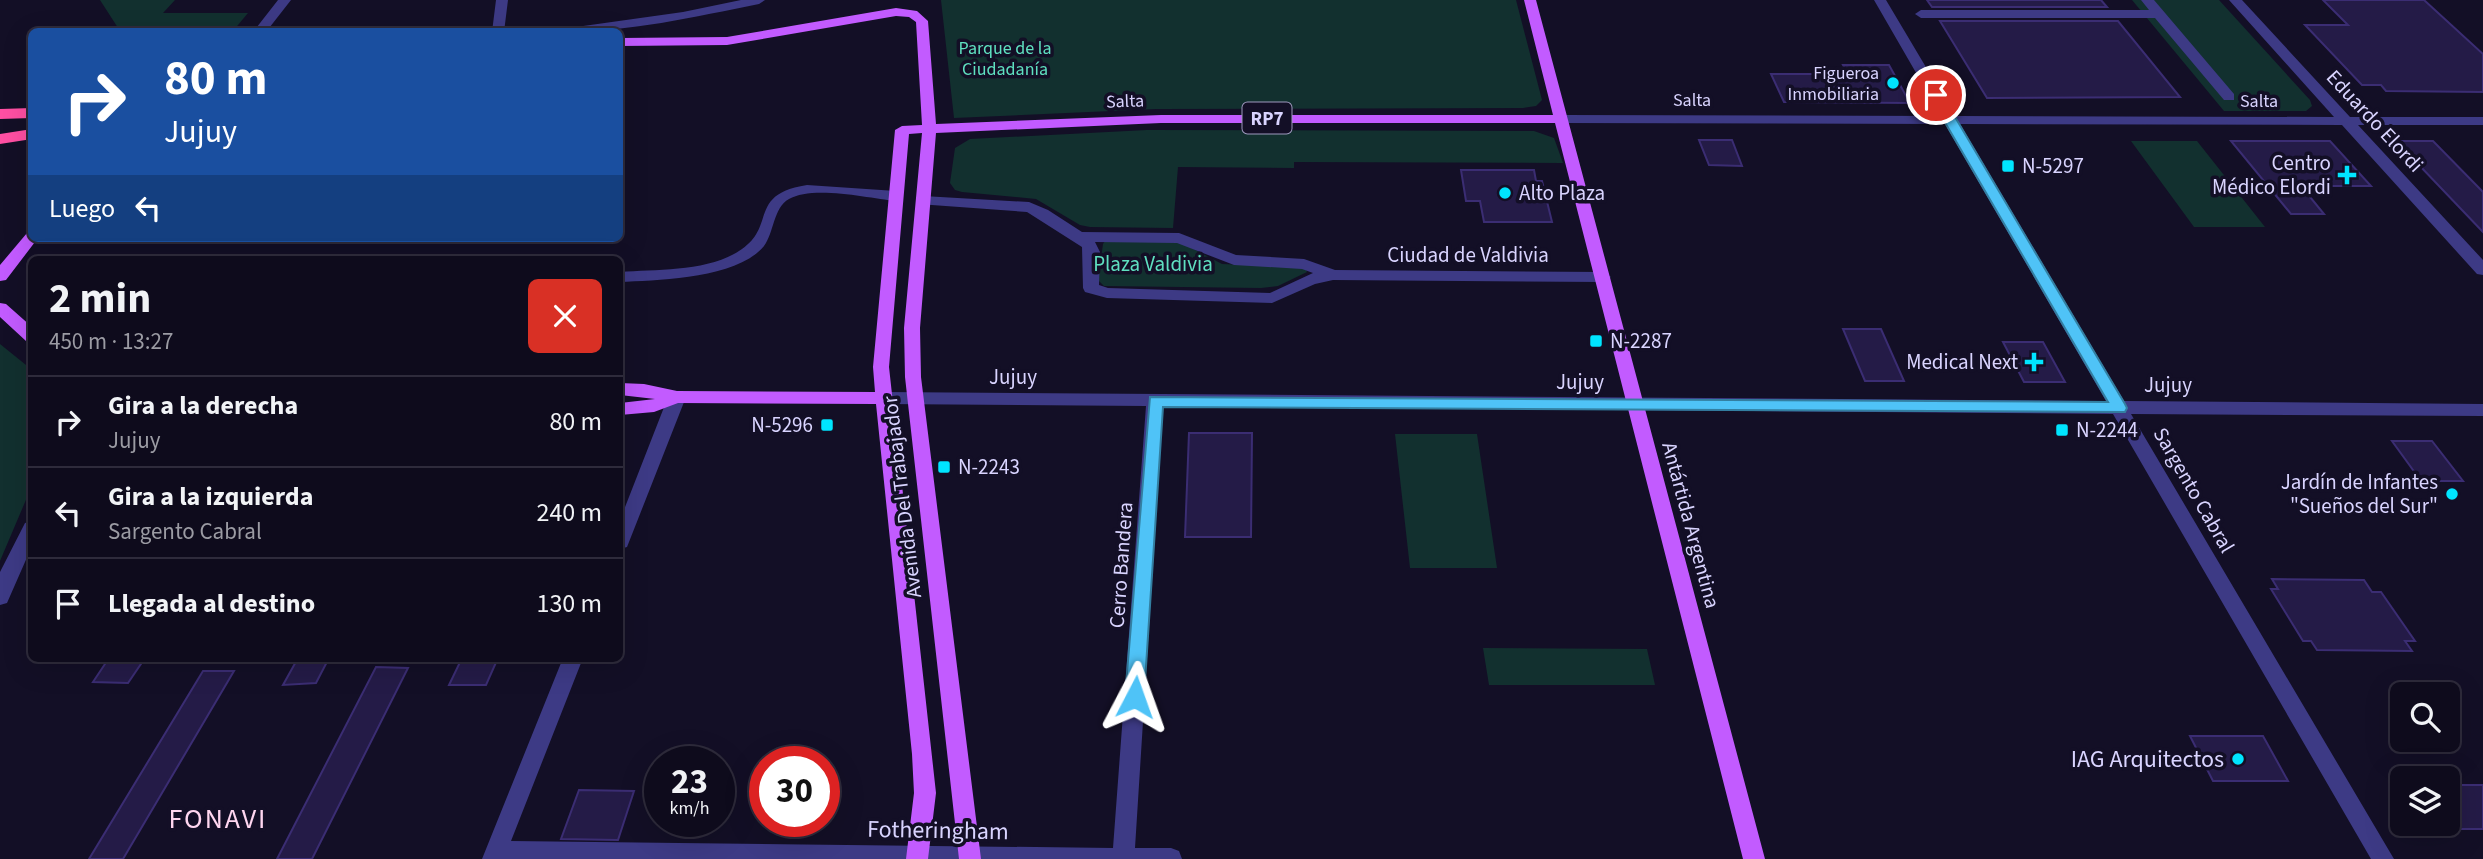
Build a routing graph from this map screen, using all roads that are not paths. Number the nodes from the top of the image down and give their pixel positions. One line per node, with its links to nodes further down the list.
1 (285, 0): 10 (street)
2 (502, 0): 11 (street)
3 (759, 0): 12 (street)
4 (1530, 0): 19 (main road, Antártida Argentina)
5 (1880, 0): 20 (street, Sargento Cabral)
6 (2147, 0): 9 (street)
7 (2235, 0): 21 (street, Eduardo Elordi)
8 (1921, 14): 9 (street)
9 (2158, 14): 14 (street)
10 (262, 28)
11 (498, 28)
12 (598, 28)
13 (623, 42): 25 (main road, Avenida Del Trabajador)
14 (2229, 97)
15 (28, 100): 16 (highway)
16 (0, 101)
17 (28, 113): 18 (highway)
18 (0, 114)
19 (1562, 119): 20 (street, Salta); 25 (main road, Salta / RP7); 37 (main road, Antártida Argentina)
20 (1950, 119): 21 (street, Salta); 46 (street, Sargento Cabral)
21 (2346, 121): 22 (street, Salta); 33 (street, Eduardo Elordi)
22 (2483, 121)
23 (28, 126): 24 (highway)
24 (0, 128)
25 (929, 129): 26 (main road, Salta / RP7); 30 (main road, Avenida Del Trabajador)
26 (902, 131): 29 (main road, Avenida Del Trabajador)
27 (28, 135): 28 (highway)
28 (0, 139)
29 (896, 196): 36 (street); 42 (main road, Avenida Del Trabajador)
30 (923, 201): 31 (street); 43 (main road, Avenida Del Trabajador)
31 (1082, 237): 34 (street, Ciudad de Valdivia); 34 (street, Ciudad de Valdivia)
32 (28, 241): 35 (main road)
33 (2483, 270)
34 (1333, 275): 37 (street, Ciudad de Valdivia)
35 (0, 276)
36 (623, 277)
37 (1603, 277): 45 (main road, Antártida Argentina)
38 (0, 308): 39 (main road)
39 (28, 333)
40 (623, 389): 41 (main road, Jujuy)
41 (677, 397): 42 (main road, Jujuy); 47 (main road, Jujuy); 49 (street)
42 (883, 398): 43 (street, Jujuy); 55 (main road, Avenida Del Trabajador)
43 (915, 399): 44 (street, Jujuy); 56 (main road, Avenida Del Trabajador)
44 (1155, 401): 45 (street, Jujuy); 57 (street, Cerro Bandera)
45 (1636, 405): 46 (street, Jujuy); 59 (main road, Antártida Argentina)
46 (2120, 408): 48 (street, Jujuy); 60 (street, Sargento Cabral)
47 (623, 409)
48 (2483, 410)
49 (623, 534)
50 (28, 535): 51 (street)
51 (0, 597)
52 (571, 662): 53 (street)
53 (494, 855): 54 (street, Fotheringham)
54 (694, 857): 55 (street, Fotheringham)
55 (917, 858): 56 (street, Fotheringham)
56 (969, 858): 57 (street, Fotheringham)
57 (1124, 859): 58 (street, Fotheringham)
58 (1171, 859)
59 (1754, 859)
60 (2383, 859)

